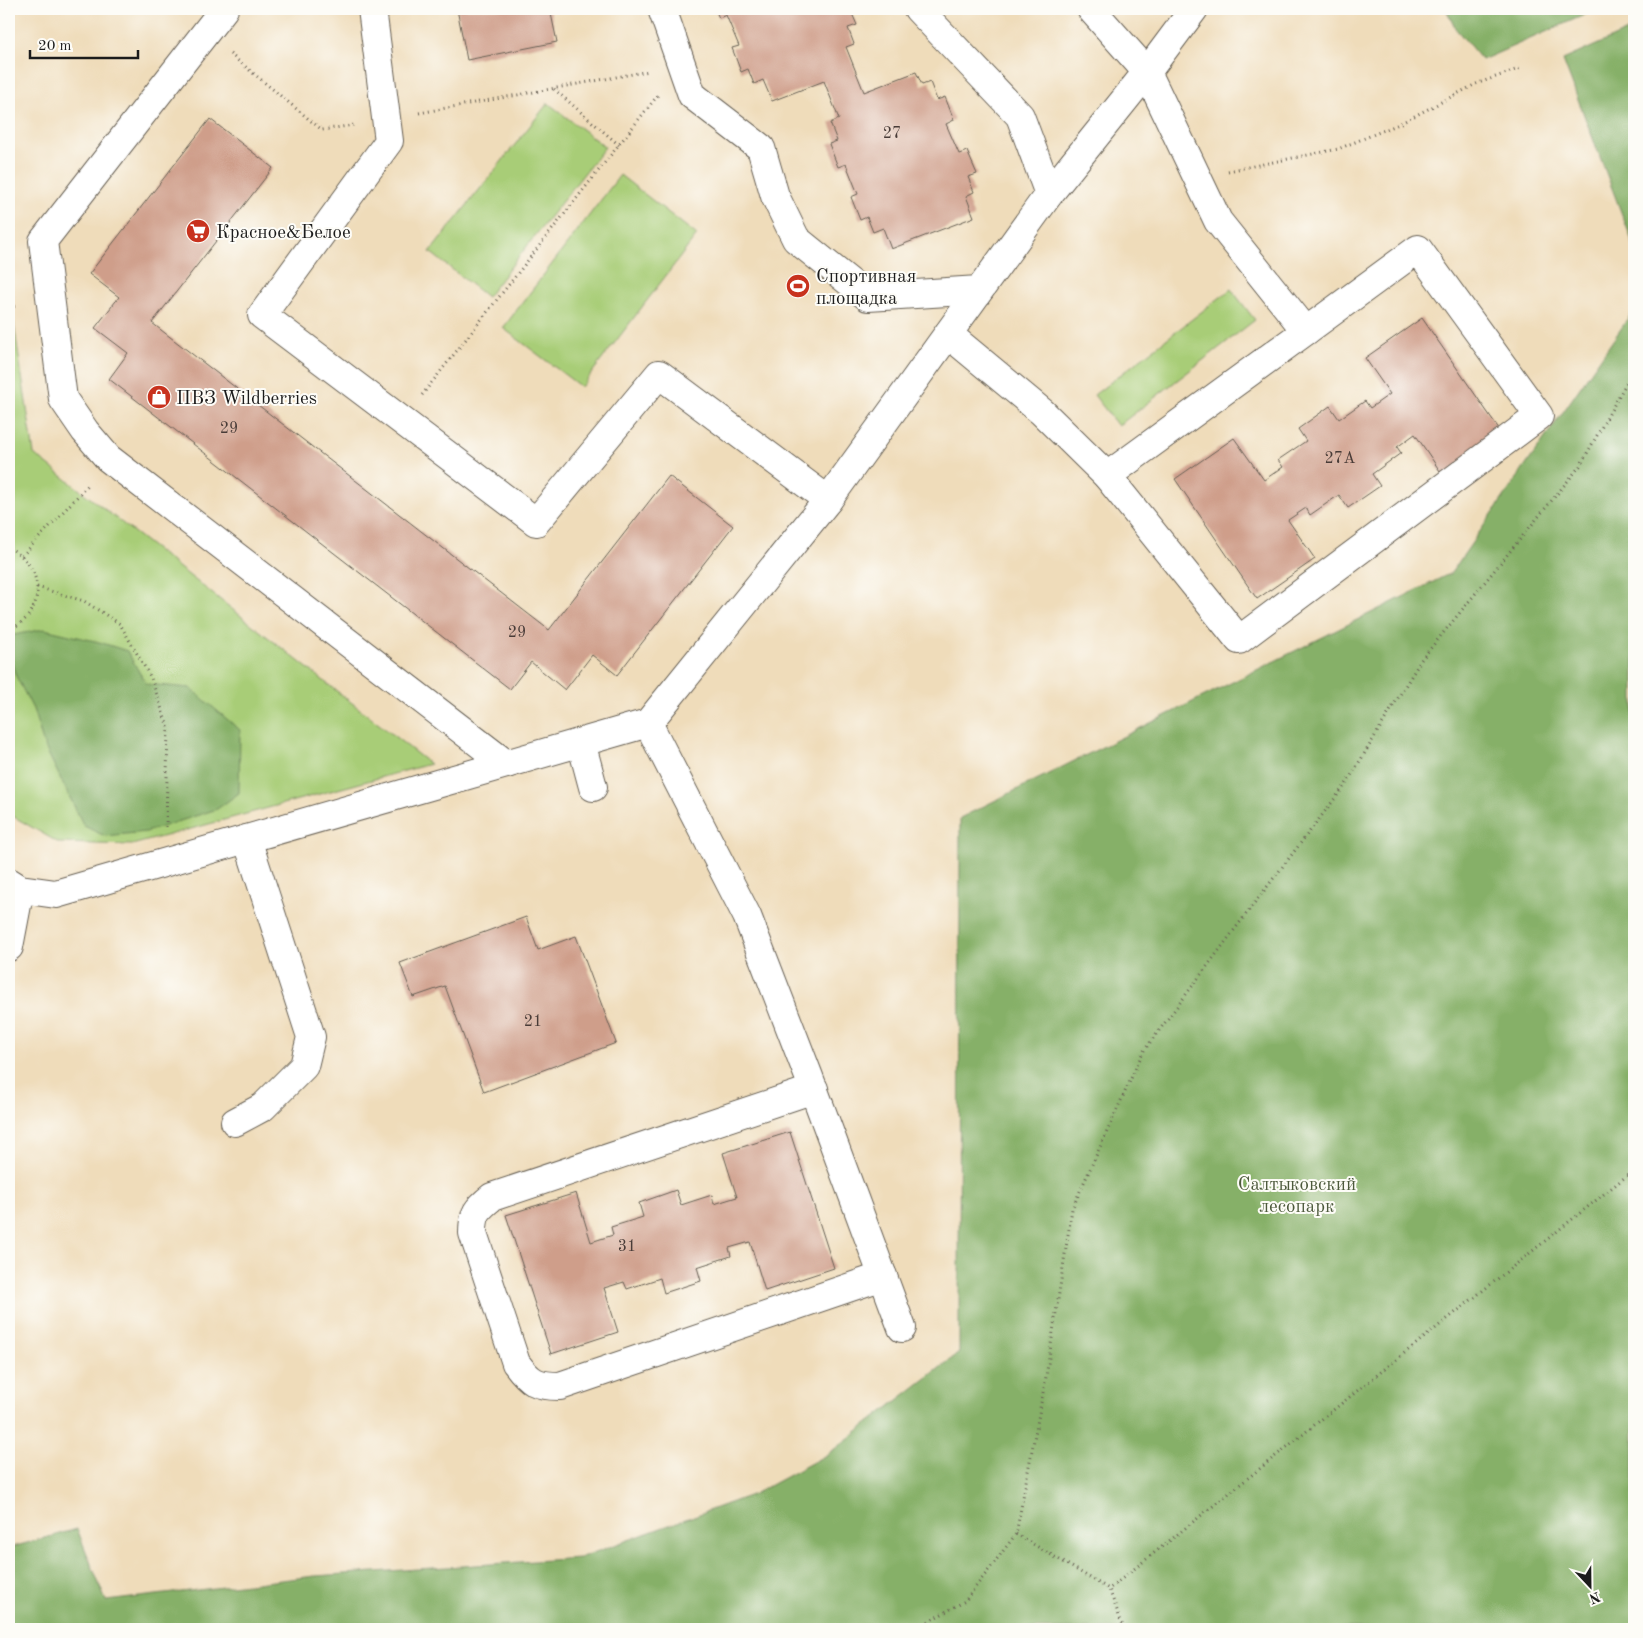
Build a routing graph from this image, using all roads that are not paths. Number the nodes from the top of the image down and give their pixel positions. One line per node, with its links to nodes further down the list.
1 (224, 9): 16 (lane)
2 (372, 9): 13 (lane)
3 (662, 9): 9 (lane)
4 (918, 9): 8 (lane)
5 (1091, 9): 7 (lane)
6 (1194, 9): 7 (lane)
7 (1147, 72): 8 (lane); 10 (lane)
8 (1049, 194): 9 (lane)
9 (979, 290): 11 (lane)
10 (1306, 331): 12 (lane); 12 (lane)
11 (948, 334): 12 (lane); 13 (lane)
12 (1107, 476)
13 (828, 500): 14 (lane)
14 (648, 723): 15 (lane); 21 (lane)
15 (581, 742): 16 (lane); 17 (lane)
16 (506, 764): 18 (lane)
17 (593, 787)
18 (247, 839): 19 (lane); 22 (lane)
19 (14, 886): 20 (lane)
20 (9, 947)
21 (814, 1089): 23 (lane); 23 (lane)
22 (235, 1122)
23 (883, 1276): 24 (lane)
24 (902, 1328)

